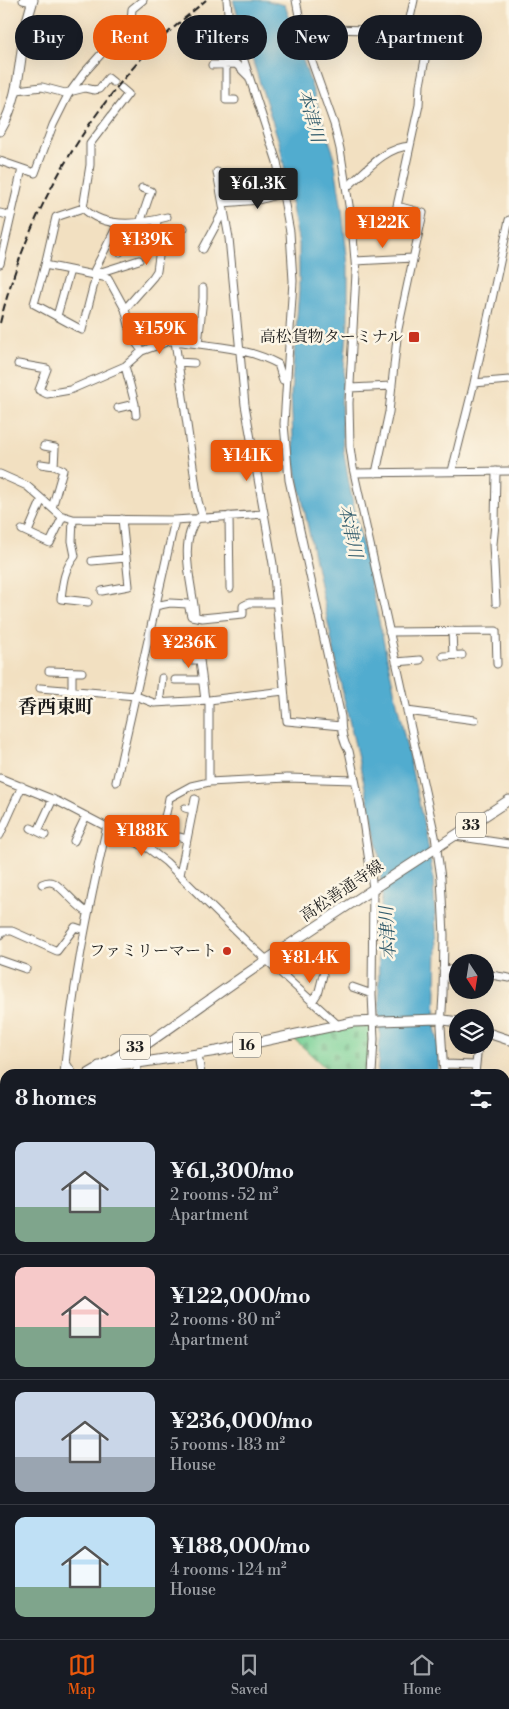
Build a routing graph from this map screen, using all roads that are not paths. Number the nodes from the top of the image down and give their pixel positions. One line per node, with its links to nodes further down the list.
1 (23, 0): 6 (street)
2 (144, 0): 19 (street)
3 (227, 0): 15 (street)
4 (296, 0): 8 (street)
5 (414, 0): 9 (street)
6 (33, 1): 7 (main road)
7 (29, 15)
8 (299, 15)
9 (411, 15)
10 (21, 60): 18 (main road)
11 (312, 60): 26 (street)
12 (425, 60): 22 (street)
13 (226, 63): 14 (street); 15 (street); 20 (street)
14 (212, 65)
15 (250, 78): 28 (street)
16 (113, 82): 19 (street)
17 (121, 88): 30 (street)
18 (17, 90): 19 (street); 21 (main road)
19 (70, 93): 24 (street)
20 (235, 100)
21 (0, 130)
22 (410, 146): 26 (street); 44 (street)
23 (0, 160): 24 (street)
24 (22, 169): 32 (street)
25 (217, 172): 29 (street)
26 (347, 187): 46 (street)
27 (142, 188): 36 (street)
28 (283, 191): 29 (street); 66 (street)
29 (224, 207): 41 (street); 56 (street)
30 (83, 208): 37 (street); 48 (street)
31 (0, 213): 32 (street)
32 (11, 216): 47 (street)
33 (168, 217): 34 (street)
34 (157, 220): 36 (street); 39 (street)
35 (509, 220): 42 (street)
36 (140, 223): 37 (street)
37 (118, 224): 50 (street)
38 (184, 228): 39 (street)
39 (157, 236): 40 (street)
40 (161, 247): 43 (street); 52 (street)
41 (203, 249)
42 (505, 251): 63 (street)
43 (120, 252)
44 (413, 258): 46 (street); 64 (street)
45 (139, 260): 50 (street)
46 (355, 261): 65 (street)
47 (0, 264)
48 (45, 265): 49 (street); 53 (street)
49 (70, 270): 50 (street); 53 (street)
50 (94, 275): 52 (street); 53 (street)
51 (203, 288): 55 (street)
52 (125, 309): 57 (street)
53 (57, 316)
54 (175, 341): 55 (street); 57 (street); 58 (street)
55 (198, 344): 56 (street)
56 (240, 350): 66 (street); 81 (street)
57 (142, 351): 61 (street)
58 (177, 362): 59 (street); 84 (street)
59 (194, 363)
60 (18, 364): 61 (street)
61 (125, 366): 67 (street)
62 (509, 380): 63 (street)
63 (474, 384): 73 (street)
64 (392, 386): 65 (street); 77 (street)
65 (350, 388): 76 (street)
66 (285, 390): 120 (street)
67 (135, 404): 68 (street); 69 (street)
68 (118, 408)
69 (136, 415)
70 (44, 446): 72 (street)
71 (41, 464): 72 (street)
72 (54, 466): 80 (street)
73 (452, 471): 74 (street); 77 (street)
74 (496, 471): 75 (street); 93 (street)
75 (509, 471)
76 (355, 473): 77 (street); 98 (street)
77 (376, 473)
78 (0, 474): 79 (street)
79 (42, 500): 80 (street); 82 (street)
80 (52, 508): 82 (street)
81 (264, 514): 83 (street); 94 (street)
82 (62, 516): 85 (street)
83 (228, 516): 84 (street); 90 (street)
84 (200, 518): 87 (street); 96 (street)
85 (73, 519): 86 (street); 92 (street)
86 (122, 520): 87 (street); 88 (street)
87 (175, 520): 95 (street)
88 (126, 558): 89 (street); 91 (street)
89 (92, 561)
90 (230, 588)
91 (102, 592)
92 (88, 602)
93 (496, 602)
94 (276, 603): 96 (street); 114 (street)
95 (156, 606): 96 (street); 115 (street)
96 (195, 616)
97 (452, 631): 98 (street); 101 (street); 105 (street)
98 (389, 632): 104 (street)
99 (462, 655): 101 (street)
100 (443, 656): 101 (street)
101 (452, 656)
102 (188, 660): 111 (street)
103 (420, 660): 104 (street)
104 (396, 662): 118 (street)
105 (498, 664)
106 (49, 671): 107 (street)
107 (72, 672): 108 (street); 113 (street)
108 (82, 672)
109 (162, 678): 117 (street)
110 (175, 680): 111 (street)
111 (202, 680): 116 (street)
112 (40, 688): 113 (street)
113 (72, 690): 115 (street)
114 (284, 691): 116 (street); 120 (street)
115 (136, 696): 117 (street); 123 (street)
116 (207, 700): 117 (street); 124 (street)
117 (162, 702)
118 (407, 711): 119 (street); 136 (street)
119 (475, 720)
120 (340, 726): 122 (street)
121 (0, 778): 125 (street)
122 (355, 780): 124 (street); 140 (street)
123 (116, 782)
124 (209, 782): 137 (street)
125 (22, 786): 126 (street); 132 (street)
126 (53, 799): 129 (street); 131 (street)
127 (195, 799): 138 (street)
128 (509, 800): 133 (main road, 高松善通寺線 / 33)
129 (86, 816): 130 (street); 134 (street)
130 (107, 826): 137 (street); 141 (street)
131 (46, 834)
132 (0, 835)
133 (455, 836): 135 (street); 136 (main road, 高松善通寺線 / 33)
134 (74, 841)
135 (509, 844)
136 (434, 848): 140 (main road, 高松善通寺線 / 33); 147 (street)
137 (149, 849): 138 (street)
138 (180, 875): 145 (street)
139 (42, 884): 141 (street)
140 (376, 886): 145 (main road, 高松善通寺線 / 33); 153 (street)
141 (87, 912): 142 (street)
142 (84, 930): 143 (street); 164 (street)
143 (0, 935)
144 (0, 960): 146 (street)
145 (267, 960): 154 (street); 161 (main road, 高松善通寺線 / 33)
146 (26, 969)
147 (443, 969): 148 (street); 155 (street)
148 (449, 970)
149 (323, 975): 154 (street)
150 (494, 976): 151 (street)
151 (509, 978)
152 (352, 987): 153 (street)
153 (372, 994): 156 (street)
154 (312, 1002): 158 (street)
155 (439, 1019): 156 (main road, 16); 157 (main road, 16); 167 (street)
156 (375, 1020): 158 (main road, 16); 176 (street)
157 (449, 1021)
158 (338, 1025): 162 (main road, 16)
159 (494, 1035): 160 (main road)
160 (509, 1040)
161 (138, 1049): 165 (main road); 166 (main road); 168 (main road, 高松善通寺線 / 33); 172 (main road, 高松善通寺線 / 33)
162 (198, 1054): 165 (main road, 16); 175 (street)
163 (477, 1054): 169 (street)
164 (65, 1060): 170 (street); 171 (street)
165 (149, 1061): 166 (main road, 16)
166 (138, 1063): 168 (main road, 16); 174 (street)
167 (444, 1064): 169 (street); 177 (street)
168 (116, 1065): 173 (main road, 33)
169 (476, 1065): 178 (street)
170 (64, 1069)
171 (70, 1069)
172 (102, 1069)
173 (103, 1069)
174 (137, 1069)
175 (200, 1069)
176 (372, 1069)
177 (444, 1069)
178 (476, 1069)

